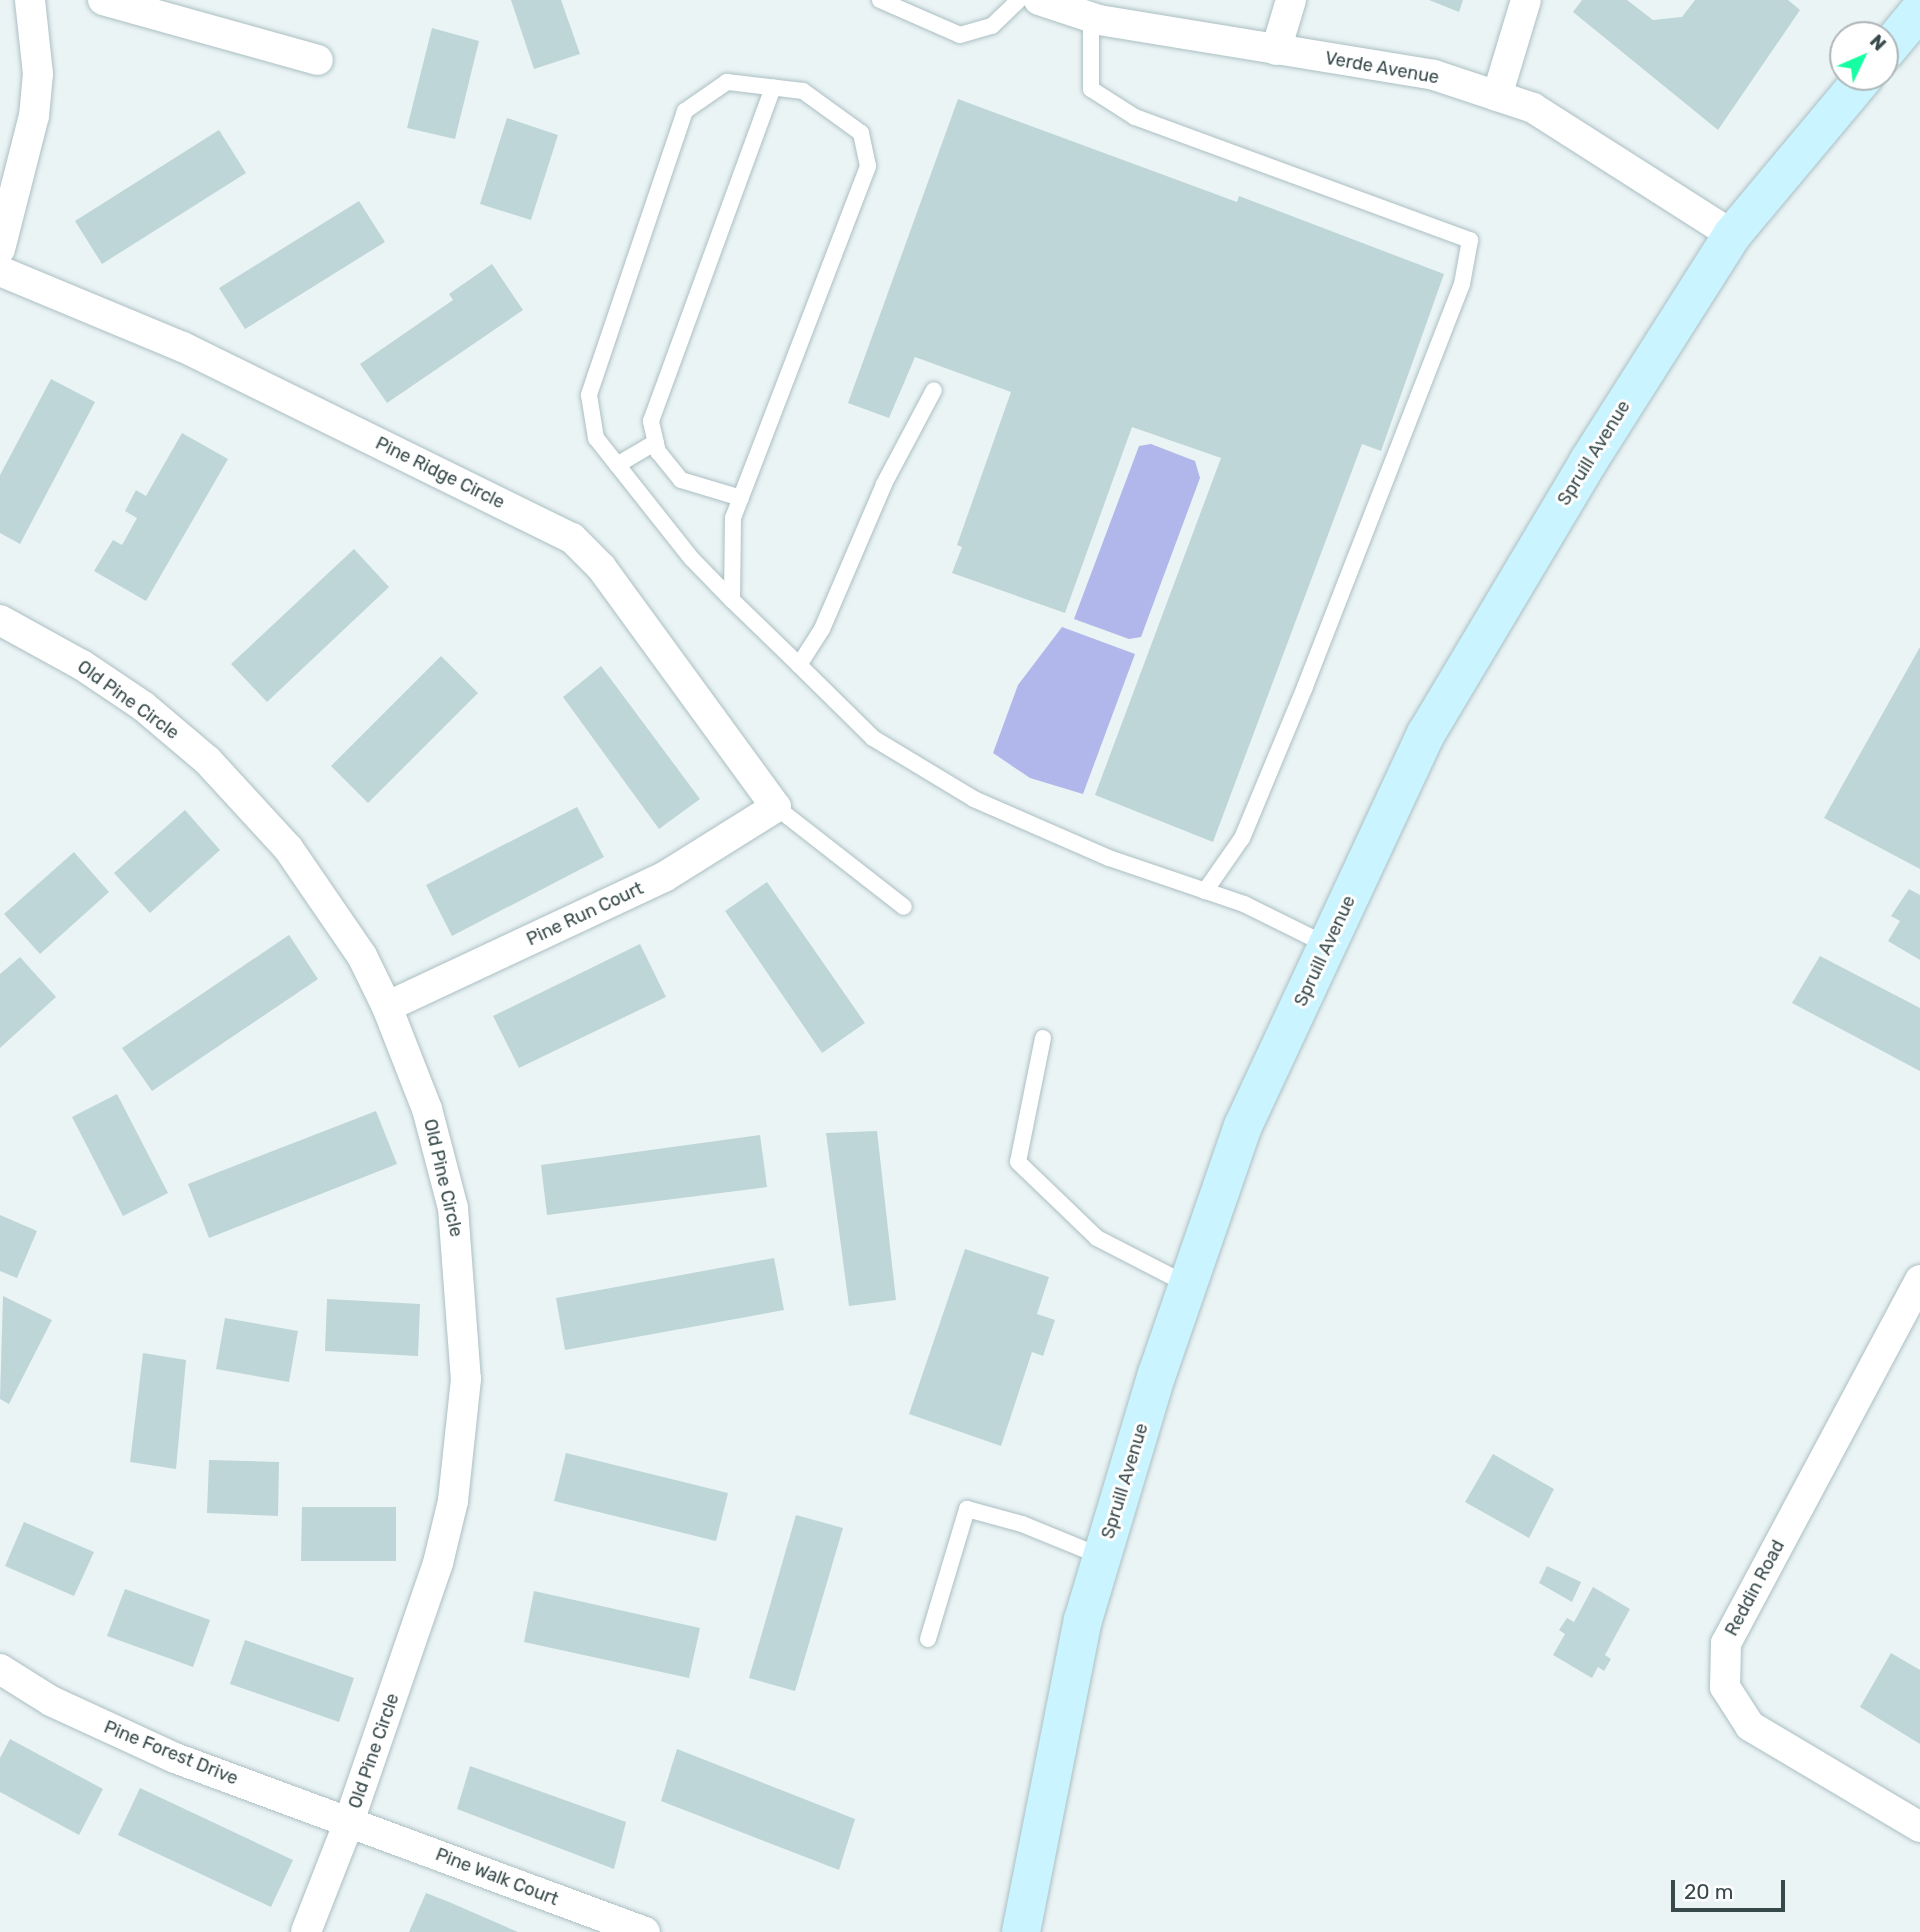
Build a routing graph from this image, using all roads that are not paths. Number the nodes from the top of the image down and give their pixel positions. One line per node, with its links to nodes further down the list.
1 (30, 0): 17 (street)
2 (103, 0): 12 (street)
3 (880, 0): 4 (lane)
4 (1019, 0)
5 (1039, 0): 9 (street, Verde Avenue)
6 (1291, 0): 11 (street)
7 (1526, 0): 15 (street)
8 (1920, 10): 10 (street)
9 (1091, 17): 11 (street, Verde Avenue); 27 (lane)
10 (1899, 35)
11 (1276, 50): 15 (street, Verde Avenue)
12 (318, 60)
13 (773, 88): 20 (lane); 21 (lane); 22 (lane)
14 (1852, 91): 16 (street, Spruill Avenue)
15 (1497, 96): 16 (street, Verde Avenue)
16 (1732, 236): 29 (street, Spruill Avenue)
17 (0, 249)
18 (0, 271): 26 (street, Pine Ridge Circle)
19 (934, 390): 25 (lane)
20 (656, 442): 21 (lane); 22 (lane)
21 (617, 465): 23 (lane)
22 (741, 498): 23 (lane)
23 (732, 600): 25 (lane)
24 (0, 620): 30 (street, Old Pine Circle)
25 (799, 665): 27 (lane)
26 (776, 807): 28 (lane); 30 (street, Pine Run Court)
27 (1205, 891): 29 (lane)
28 (904, 907)
29 (1328, 945): 33 (street, Spruill Avenue)
30 (387, 1007): 37 (street, Old Pine Circle)
31 (1043, 1038): 33 (lane)
32 (1920, 1280): 38 (street, Reddin Road)
33 (1188, 1285): 34 (street, Spruill Avenue)
34 (1103, 1557): 35 (lane); 41 (street, Spruill Avenue)
35 (928, 1639)
36 (0, 1669): 37 (street, Pine Forest Drive)
37 (349, 1822): 39 (street, Old Pine Circle); 40 (street, Pine Walk Court)
38 (1920, 1827)
39 (306, 1932)
40 (645, 1932)
41 (1021, 1932)

